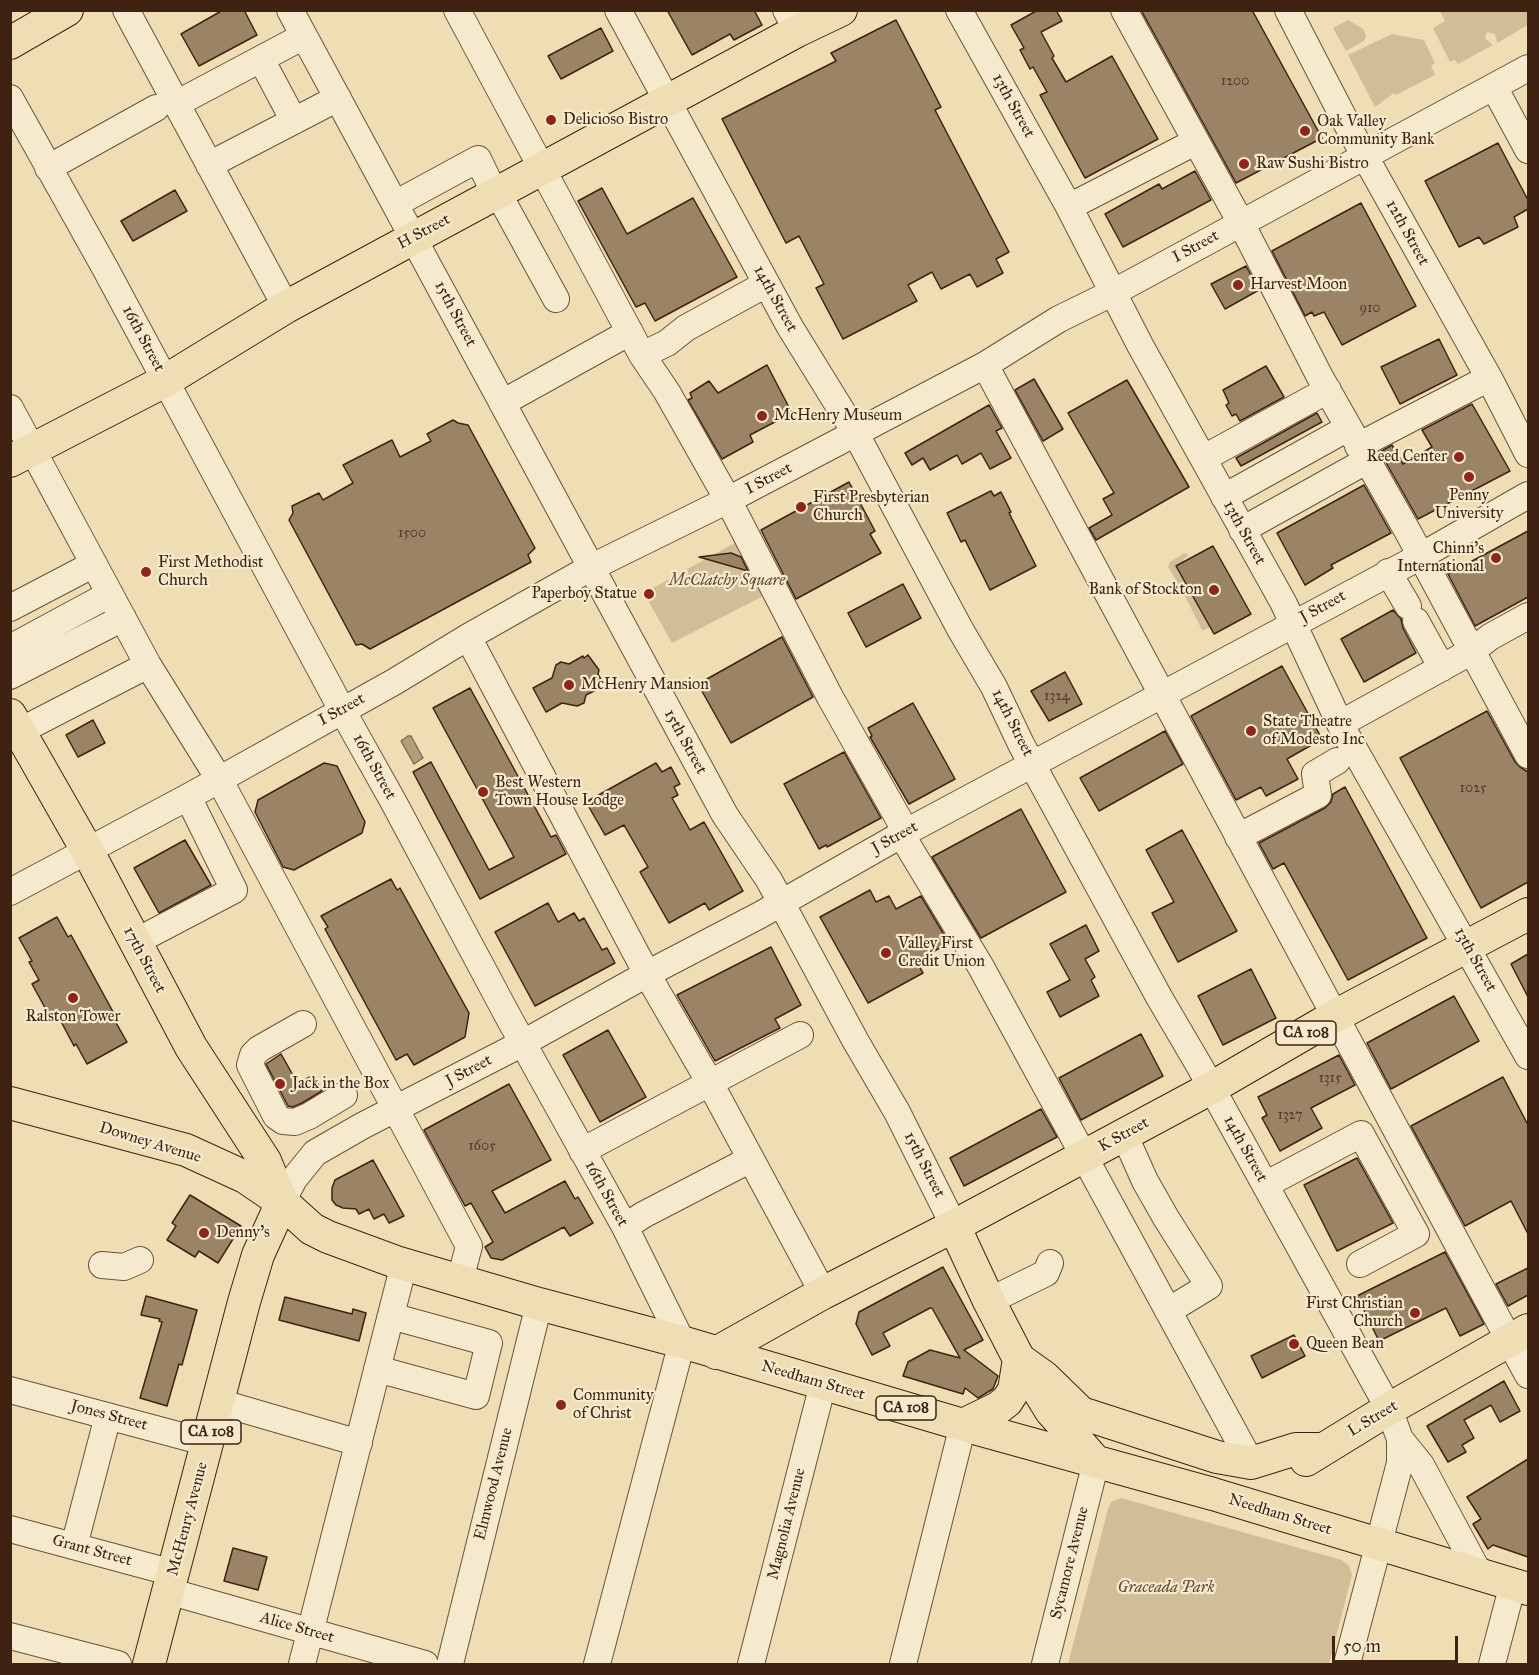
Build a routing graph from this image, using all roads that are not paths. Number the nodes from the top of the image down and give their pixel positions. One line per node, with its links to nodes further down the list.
1 (67, 10): 12 (main road)
2 (126, 10): 19 (street)
3 (290, 10): 11 (street, 15th Street)
4 (457, 10): 26 (street)
5 (618, 10): 18 (street, 14th Street)
6 (841, 10): 10 (main road, H Street)
7 (959, 10): 29 (street, 13th Street)
8 (1124, 10): 21 (street)
9 (1288, 10): 23 (street, 12th Street)
10 (791, 21): 18 (main road, H Street)
11 (304, 36): 13 (street); 17 (street, 15th Street)
12 (10, 43)
13 (261, 59): 19 (street); 20 (street)
14 (1528, 68): 15 (street, I Street)
15 (1494, 87): 22 (street); 23 (street, I Street)
16 (10, 98): 25 (street, 16th Street)
17 (338, 98): 20 (street); 28 (street, 15th Street)
18 (667, 101): 26 (main road, H Street); 32 (street, 14th Street)
19 (166, 106): 24 (street); 25 (street)
20 (294, 121): 24 (street)
21 (1195, 142): 29 (street); 30 (street)
22 (1528, 150)
23 (1365, 156): 30 (street, I Street); 39 (street, 12th Street)
24 (209, 165): 35 (street)
25 (48, 168): 40 (street, 16th Street)
26 (543, 168): 27 (main road, H Street); 36 (street)
27 (496, 193): 28 (street); 31 (main road, H Street); 34 (street)
28 (395, 204): 31 (street, 15th Street)
29 (1069, 207): 33 (street, 13th Street)
30 (1241, 223): 33 (street, I Street); 41 (street)
31 (414, 238): 35 (main road, H Street); 42 (street, 15th Street)
32 (766, 284): 37 (street); 44 (street, 14th Street)
33 (1114, 292): 38 (street, I Street); 48 (street, 13th Street)
34 (556, 299)
35 (286, 307): 40 (main road, H Street)
36 (630, 332): 37 (street); 42 (street)
37 (642, 355): 51 (street)
38 (985, 365): 44 (street, I Street); 68 (street)
39 (1489, 378): 45 (street); 47 (street, 12th Street)
40 (165, 381): 46 (main road, H Street); 69 (street, 16th Street)
41 (1328, 390): 45 (street); 48 (street)
42 (502, 403): 55 (street, 15th Street)
43 (10, 408): 46 (street)
44 (856, 434): 51 (street, I Street); 74 (street, 14th Street)
45 (1358, 445): 50 (street); 52 (street); 53 (street)
46 (22, 454): 54 (street)
47 (1528, 454)
48 (1204, 458): 50 (street, 13th Street)
49 (1528, 495): 53 (street, J Street)
50 (1224, 497): 52 (street, 13th Street)
51 (728, 500): 55 (street, I Street); 77 (street)
52 (1242, 530): 61 (street, 13th Street)
53 (1421, 556): 56 (street, J Street); 64 (street)
54 (94, 564): 57 (street); 58 (street)
55 (590, 568): 62 (street, I Street); 81 (street, 15th Street)
56 (1388, 572): 61 (street, J Street); 66 (street)
57 (110, 594): 60 (street); 63 (street)
58 (10, 608)
59 (1528, 616): 64 (street)
60 (123, 618): 65 (street); 67 (street)
61 (1292, 624): 68 (street, J Street); 71 (street, 13th Street)
62 (468, 637): 69 (street, I Street); 85 (street)
63 (10, 648)
64 (1472, 651): 66 (street); 72 (street)
65 (148, 665): 70 (street); 75 (street)
66 (1442, 668): 71 (street)
67 (10, 676)
68 (1162, 695): 74 (street, J Street); 78 (street)
69 (342, 710): 75 (street, I Street); 89 (street, 16th Street)
70 (15, 723): 79 (main road, 17th Street)
71 (1340, 724): 84 (street, 13th Street)
72 (1528, 755)
73 (1337, 761): 78 (street)
74 (1032, 765): 77 (street, J Street); 92 (street, 14th Street)
75 (219, 779): 76 (street, I Street); 95 (street)
76 (188, 797): 79 (street, I Street); 83 (street)
77 (904, 833): 81 (street, J Street); 98 (street)
78 (1238, 837): 86 (street)
79 (87, 850): 80 (street, I Street); 83 (main road, 17th Street)
80 (10, 892)
81 (781, 903): 85 (street, J Street); 102 (street, 15th Street)
82 (1528, 914): 84 (main road, K Street / CA 108)
83 (135, 942): 101 (main road, 17th Street)
84 (1468, 947): 86 (main road, K Street / CA 108); 90 (street, 13th Street)
85 (647, 974): 89 (street, J Street); 91 (street)
86 (1335, 1016): 92 (main road, K Street / CA 108); 115 (street)
87 (303, 1024): 93 (street)
88 (800, 1035): 91 (street)
89 (524, 1043): 95 (street, J Street); 97 (street, 16th Street)
90 (1528, 1056)
91 (710, 1083): 97 (street); 99 (street)
92 (1211, 1088): 96 (main road, K Street / CA 108); 100 (street, 14th Street)
93 (344, 1095)
94 (10, 1103): 101 (main road, Downey Avenue)
95 (396, 1109): 101 (street, J Street); 109 (street)
96 (1124, 1134): 98 (main road, K Street / CA 108); 113 (street)
97 (582, 1151): 103 (street, 16th Street)
98 (1085, 1156): 102 (main road, K Street / CA 108); 113 (street)
99 (751, 1159): 103 (street); 110 (street)
100 (1265, 1185): 107 (street); 124 (street, 14th Street)
101 (282, 1202): 106 (main road, Needham Street / CA 108); 123 (main road, McHenry Avenue / CA 108)
102 (954, 1226): 110 (main road, K Street / CA 108); 111 (main road, 15th Street)
103 (625, 1227): 116 (street, 16th Street)
104 (140, 1260): 108 (street)
105 (1050, 1263): 111 (street)
106 (404, 1264): 109 (main road, Needham Street / CA 108); 114 (street)
107 (1360, 1264)
108 (102, 1265)
109 (459, 1280): 112 (main road, Needham Street / CA 108)
110 (823, 1293): 117 (main road, K Street / CA 108)
111 (989, 1301): 118 (main road, 15th Street)
112 (539, 1304): 116 (main road, Needham Street / CA 108); 146 (street, Elmwood Avenue)
113 (1168, 1311): 132 (street)
114 (390, 1316): 119 (street); 119 (street)
115 (1519, 1334): 120 (street); 124 (main road, L Street)
116 (682, 1342): 117 (main road, Needham Street / CA 108); 147 (street)
117 (716, 1353): 121 (main road, Needham Street / CA 108)
118 (1019, 1359): 126 (main road); 131 (main road, 15th Street); 132 (main road)
119 (378, 1369): 129 (street)
120 (1528, 1375)
121 (823, 1384): 126 (main road, Needham Street / CA 108); 148 (street, Magnolia Avenue)
122 (10, 1390): 125 (street, Jones Street)
123 (218, 1402): 128 (main road, McHenry Avenue / CA 108); 129 (street)
124 (1389, 1408): 127 (street, 14th Street); 130 (main road, L Street)
125 (108, 1416): 128 (street, Jones Street); 136 (street)
126 (963, 1425): 131 (main road, Needham Street / CA 108); 149 (street)
127 (1400, 1439): 135 (street, 14th Street); 137 (street, 14th Street)
128 (208, 1443): 138 (main road, McHenry Avenue / CA 108)
129 (358, 1443): 140 (street)
130 (1324, 1449): 132 (main road); 133 (main road, L Street)
131 (1096, 1462): 133 (main road, Needham Street / CA 108); 150 (street, Sycamore Avenue)
132 (1251, 1463)
133 (1212, 1494): 135 (main road, Needham Street)
134 (10, 1529): 136 (street, Grant Street)
135 (1378, 1545): 137 (main road, Needham Street); 151 (street, 14th Street)
136 (74, 1546): 138 (street, Grant Street)
137 (1480, 1575): 139 (main road, Needham Street)
138 (171, 1582): 140 (street, Alice Street); 143 (main road, McHenry Avenue / CA 108)
139 (1521, 1586): 152 (street)
140 (311, 1632): 144 (street); 145 (street, Alice Street)
141 (10, 1636): 142 (street)
142 (118, 1665)
143 (149, 1665)
144 (302, 1665)
145 (425, 1665)
146 (450, 1665)
147 (597, 1665)
148 (751, 1665)
149 (903, 1665)
150 (1045, 1665)
151 (1347, 1665)
152 (1492, 1665)

